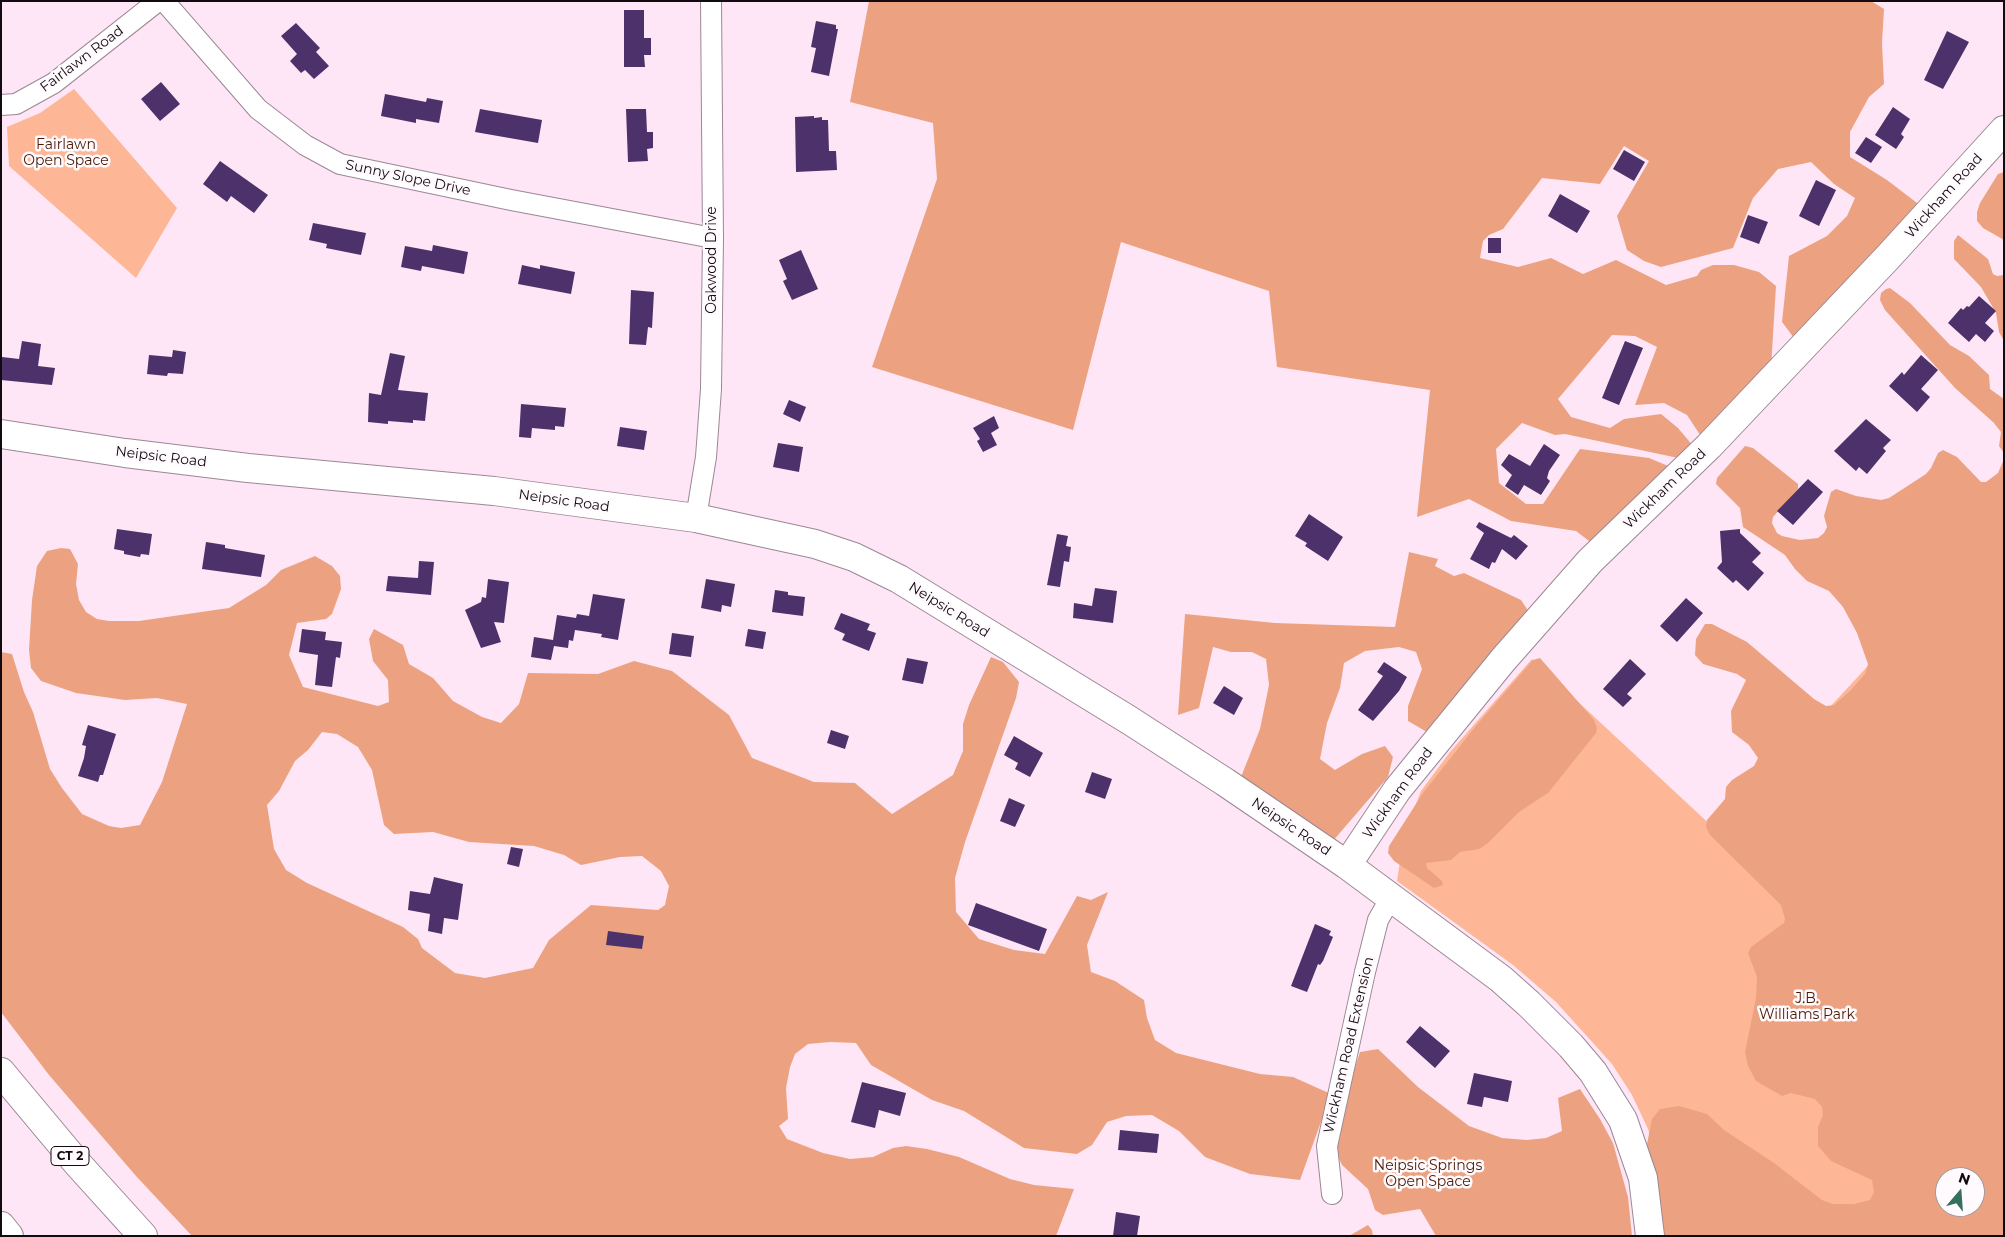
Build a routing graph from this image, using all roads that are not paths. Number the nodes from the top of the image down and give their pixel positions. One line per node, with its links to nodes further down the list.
1 (158, 1): 4 (street, Fairlawn Road)
2 (164, 1): 6 (street, Sunny Slope Drive)
3 (711, 1): 6 (street, Oakwood Drive)
4 (1, 105)
5 (2004, 130): 9 (main road, Wickham Road)
6 (712, 238): 8 (street, Oakwood Drive)
7 (1, 434): 8 (main road, Neipsic Road)
8 (696, 518): 9 (main road, Neipsic Road)
9 (1346, 865): 10 (main road, Neipsic Road)
10 (1390, 898): 12 (street, Wickham Road Extension); 16 (main road, Neipsic Road)
11 (1, 1072): 15 (main road, CT 2)
12 (1332, 1194)
13 (1, 1226): 14 (main road)
14 (9, 1236)
15 (143, 1236)
16 (1650, 1236)

